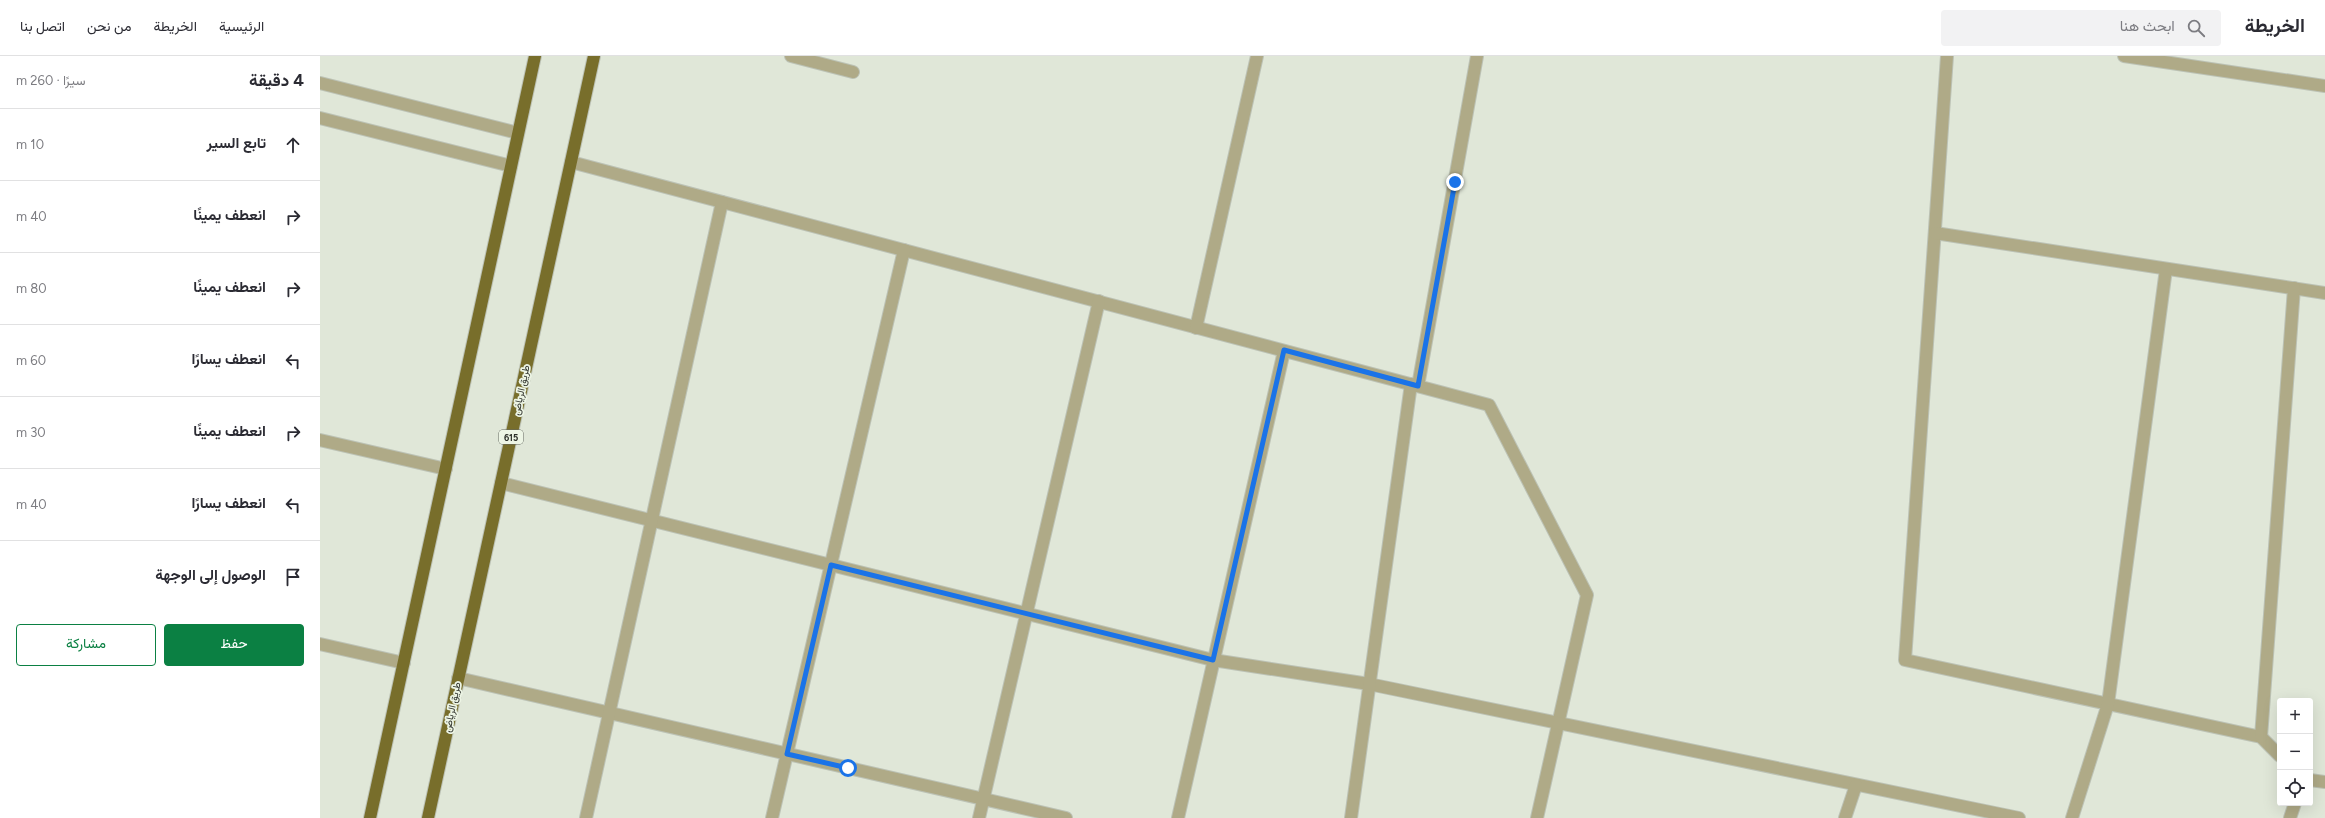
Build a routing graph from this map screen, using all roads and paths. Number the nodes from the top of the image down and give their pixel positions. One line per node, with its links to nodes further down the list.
1 (535, 56): 12 (highway)
2 (594, 56): 13 (highway, طريق الرياض / 615)
3 (791, 56): 8 (street)
4 (1257, 56): 22 (street)
5 (1477, 56): 24 (street)
6 (1947, 56): 16 (street)
7 (2124, 56): 10 (street)
8 (853, 72)
9 (320, 83): 12 (street)
10 (2325, 86)
11 (320, 118): 14 (street)
12 (518, 133): 14 (highway)
13 (571, 162): 15 (street); 27 (highway, طريق الرياض / 615)
14 (511, 166): 26 (highway)
15 (722, 202): 17 (street); 28 (street)
16 (1935, 233): 18 (street); 36 (street)
17 (904, 250): 21 (street); 29 (street)
18 (2166, 269): 19 (street); 36 (street)
19 (2294, 288): 20 (street); 39 (street)
20 (2325, 293)
21 (1099, 301): 22 (street); 30 (street)
22 (1196, 328): 23 (street)
23 (1284, 350): 24 (street); 32 (street)
24 (1415, 385): 35 (street); 38 (street)
25 (320, 440): 26 (street)
26 (446, 468): 33 (highway)
27 (501, 483): 28 (street); 34 (highway, طريق الرياض / 615)
28 (652, 521): 29 (street); 37 (street)
29 (831, 565): 30 (street); 41 (street)
30 (1027, 614): 32 (street); 45 (street)
31 (320, 644): 33 (street)
32 (1213, 660): 35 (street); 53 (street)
33 (404, 663): 47 (highway)
34 (458, 678): 37 (street); 48 (highway, طريق الرياض / 615)
35 (1369, 684): 38 (street); 54 (street)
36 (2108, 704): 39 (street); 58 (street)
37 (609, 713): 41 (street); 49 (street)
38 (1559, 724): 44 (street); 55 (street)
39 (2261, 737): 40 (street)
40 (2277, 753)
41 (787, 754): 45 (street); 50 (street)
42 (2313, 780): 43 (street)
43 (2325, 782)
44 (1856, 785): 56 (street); 57 (street)
45 (984, 799): 51 (street); 52 (street)
46 (2294, 806): 59 (street)
47 (370, 818)
48 (428, 818)
49 (586, 818)
50 (772, 818)
51 (979, 818)
52 (1066, 818)
53 (1178, 818)
54 (1351, 818)
55 (1537, 818)
56 (1845, 818)
57 (2018, 818)
58 (2072, 818)
59 (2290, 818)

